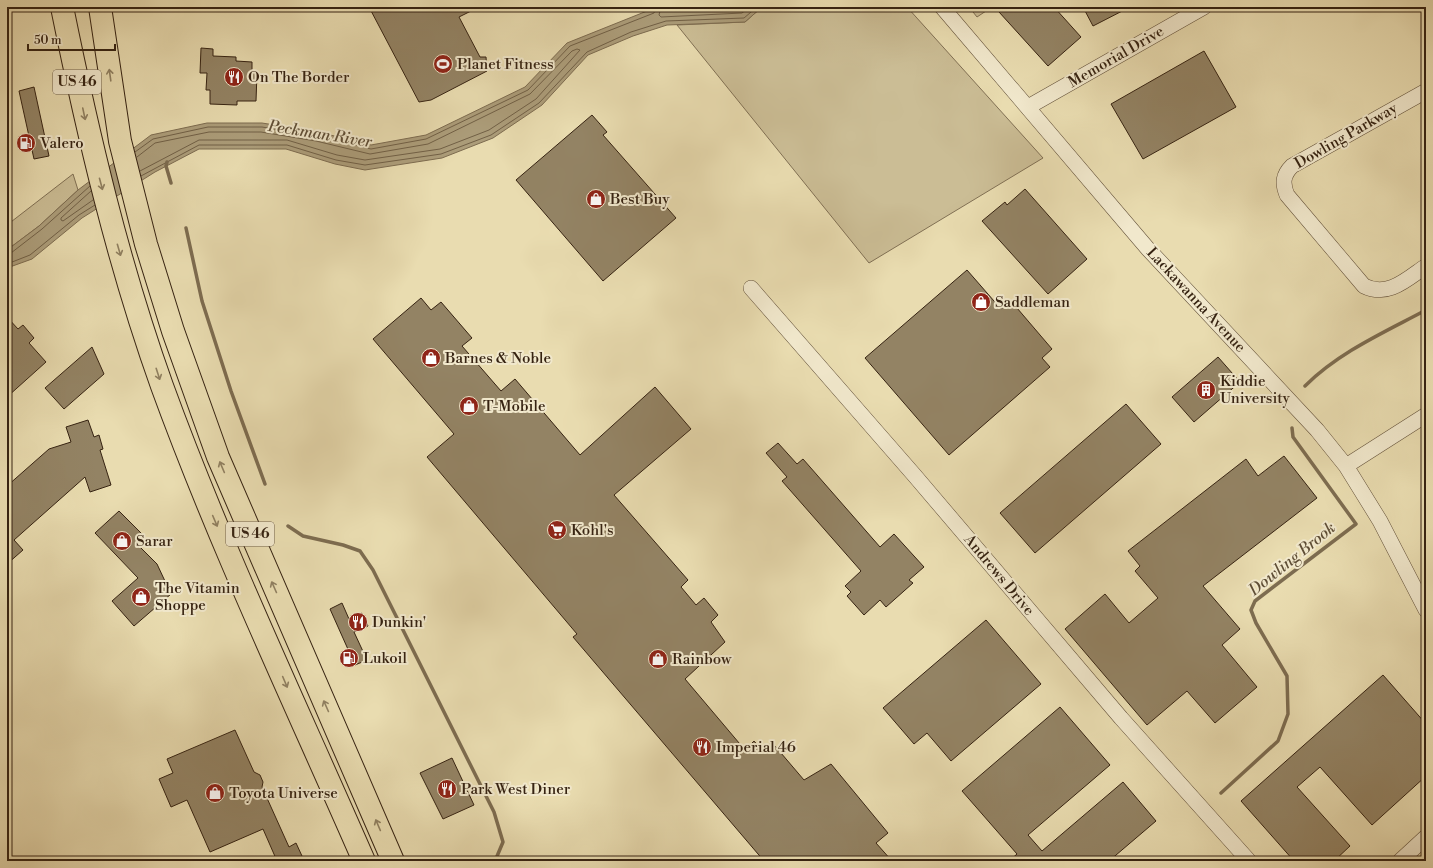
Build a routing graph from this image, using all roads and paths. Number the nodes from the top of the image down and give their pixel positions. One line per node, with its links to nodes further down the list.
1 (62, 7): 12 (highway, US 46, one-way to 12)
2 (100, 7): 16 (highway, US 46, one-way to 2)
3 (942, 7): 6 (street, Lackawanna Avenue)
4 (1204, 7): 6 (street, Memorial Drive)
5 (1426, 91): 7 (street, Dowling Parkway)
6 (1028, 107): 10 (street, Lackawanna Avenue)
7 (1426, 266)
8 (751, 288): 17 (street, Andrews Drive)
9 (1426, 415): 10 (street)
10 (1346, 466): 11 (street, Lackawanna Avenue)
11 (1426, 610)
12 (348, 825): 14 (highway); 15 (highway, US 46)
13 (1426, 837): 18 (street)
14 (353, 861)
15 (364, 861)
16 (393, 861)
17 (1249, 861)
18 (1400, 861)

